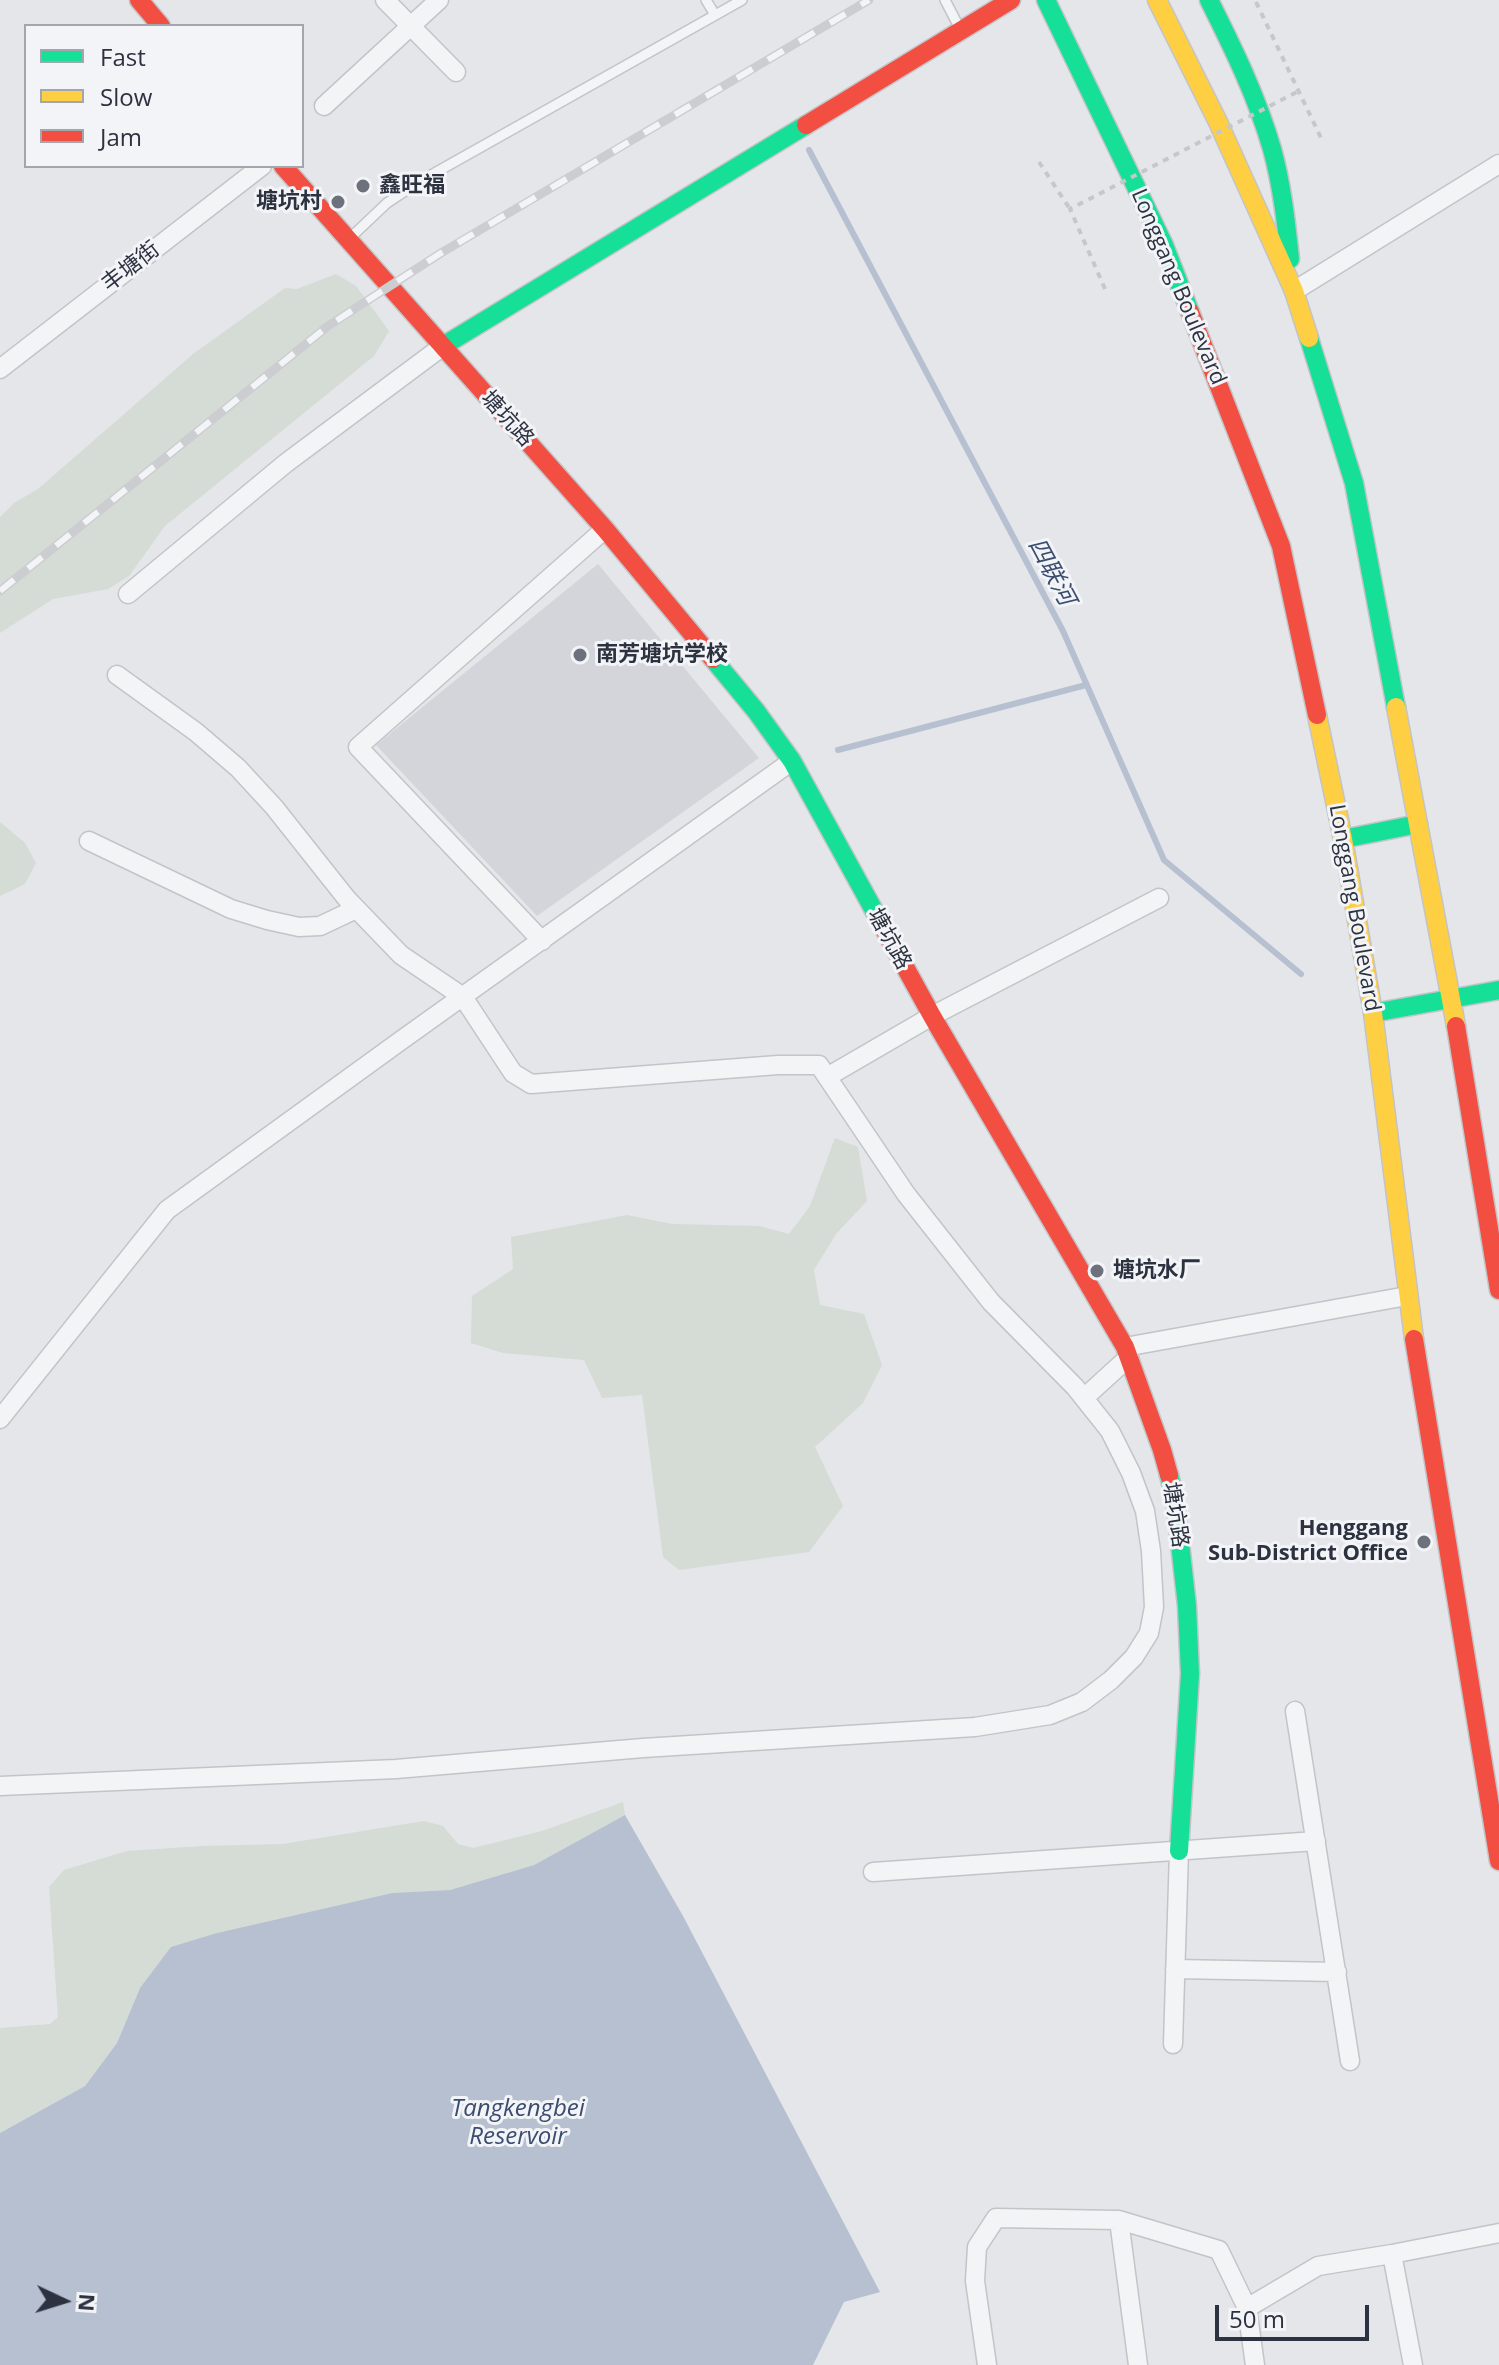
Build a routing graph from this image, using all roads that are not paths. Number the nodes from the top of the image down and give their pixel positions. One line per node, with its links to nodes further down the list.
1 (139, 0): 12 (main road)
2 (385, 0): 13 (street)
3 (439, 0): 13 (street)
4 (706, 0): 11 (lane)
5 (742, 0): 11 (lane)
6 (945, 0): 14 (lane)
7 (1011, 0): 14 (main road)
8 (1046, 0): 29 (main road, Longgang Boulevard)
9 (1157, 0): 21 (main road)
10 (1209, 0): 21 (main road)
11 (715, 15): 20 (lane)
12 (159, 24)
13 (410, 26): 15 (street); 16 (street)
14 (960, 30): 22 (main road)
15 (456, 72)
16 (324, 106)
17 (1499, 164): 21 (street)
18 (259, 168): 23 (street, 丰塘街)
19 (285, 168): 20 (main road, 塘坑路)
20 (348, 239): 22 (main road, 塘坑路)
21 (1294, 291): 28 (main road)
22 (443, 346): 24 (main road, 塘坑路); 25 (street)
23 (0, 369)
24 (605, 529): 27 (main road, 塘坑路); 33 (street)
25 (128, 594)
26 (117, 675): 32 (street)
27 (792, 761): 33 (street); 38 (main road, 塘坑路)
28 (1418, 824): 29 (main road); 36 (main road)
29 (1343, 839): 37 (main road, Longgang Boulevard)
30 (89, 841): 32 (street)
31 (1159, 898): 38 (street)
32 (356, 909): 35 (street)
33 (542, 941): 35 (street)
34 (1499, 990): 36 (main road)
35 (463, 997): 39 (street); 44 (street)
36 (1451, 999): 37 (main road); 40 (main road)
37 (1373, 1013): 41 (main road, Longgang Boulevard)
38 (932, 1016): 39 (street); 42 (main road, 塘坑路)
39 (827, 1077): 43 (street)
40 (1499, 1290)
41 (1407, 1296): 42 (street); 47 (main road, Longgang Boulevard)
42 (1127, 1352): 43 (street); 49 (main road, 塘坑路)
43 (1084, 1398): 46 (street)
44 (0, 1419)
45 (1295, 1711): 48 (street)
46 (0, 1786)
47 (1495, 1807): 50 (main road, Longgang Boulevard)
48 (1316, 1841): 49 (street); 53 (street)
49 (1179, 1851): 51 (street); 52 (street)
50 (1499, 1861)
51 (873, 1872)
52 (1175, 1969): 53 (street); 54 (street)
53 (1337, 1972): 55 (street)
54 (1173, 2044)
55 (1350, 2061)
56 (1119, 2220): 59 (street); 60 (street); 61 (street)
57 (1499, 2233): 58 (street)
58 (1392, 2254): 59 (street); 63 (street)
59 (1247, 2308): 62 (street)
60 (987, 2365)
61 (1138, 2365)
62 (1255, 2365)
63 (1413, 2365)

